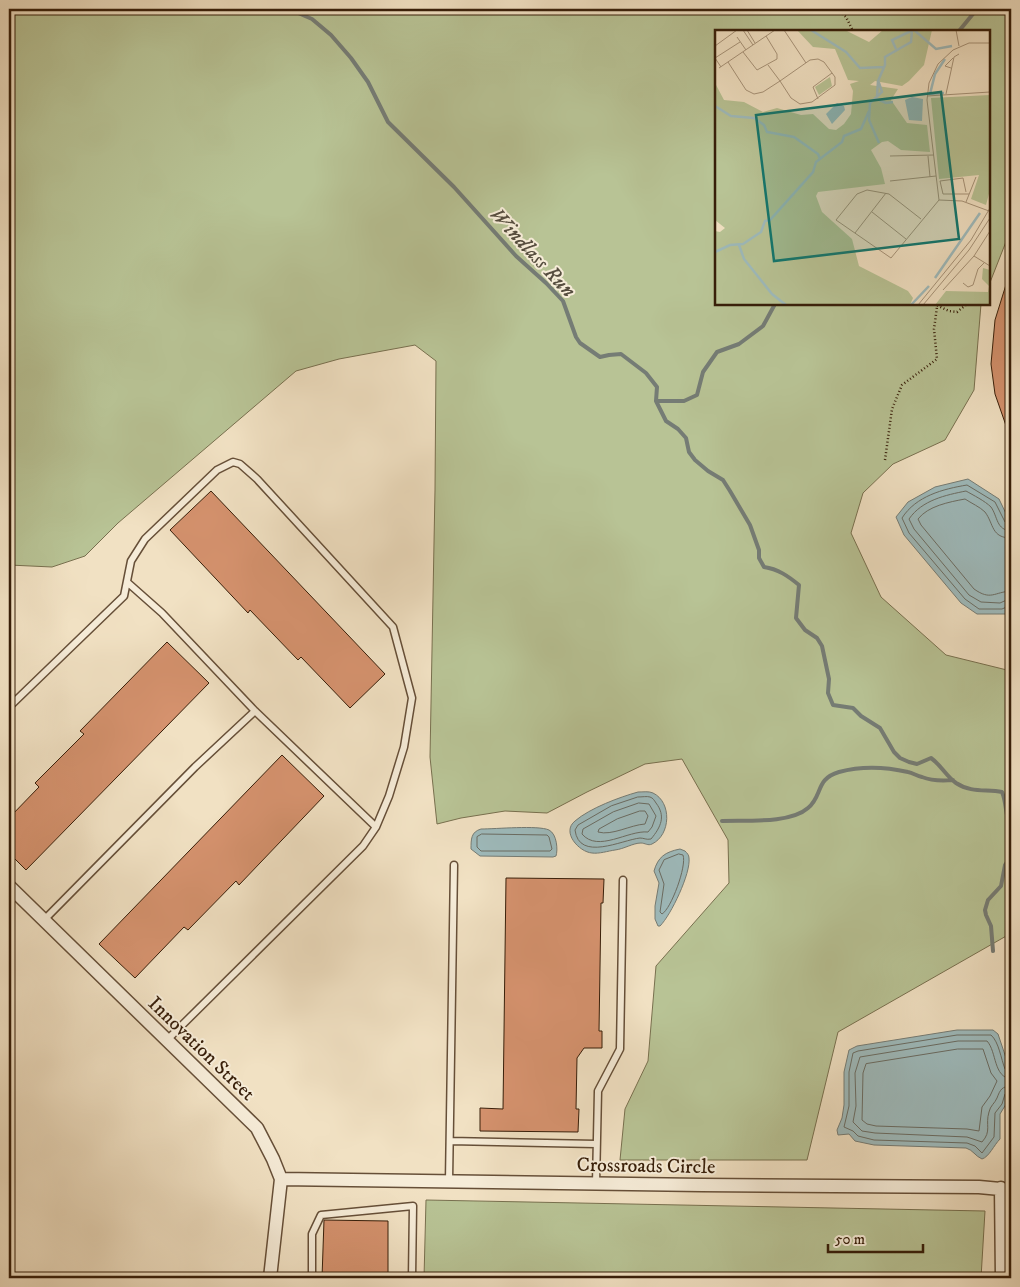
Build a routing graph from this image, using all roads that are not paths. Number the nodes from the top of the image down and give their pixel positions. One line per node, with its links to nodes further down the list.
1 (127, 582): 2 (lane); 3 (lane); 4 (lane)
2 (9, 707)
3 (255, 711): 4 (lane); 8 (lane)
4 (376, 827): 9 (lane)
5 (454, 865): 10 (lane)
6 (623, 880): 11 (lane)
7 (9, 886): 8 (street, Innovation Street)
8 (44, 920): 9 (street, Innovation Street)
9 (167, 1040): 12 (street, Innovation Street)
10 (450, 1141): 11 (lane); 13 (lane)
11 (596, 1144): 14 (lane)
12 (281, 1179): 13 (street, Crossroads Circle); 16 (street, Innovation Street)
13 (449, 1182): 14 (street, Crossroads Circle)
14 (596, 1184): 15 (street, Crossroads Circle)
15 (1006, 1189): 19 (street)
16 (270, 1278)
17 (312, 1278): 18 (lane)
18 (412, 1278)
19 (1002, 1278)

